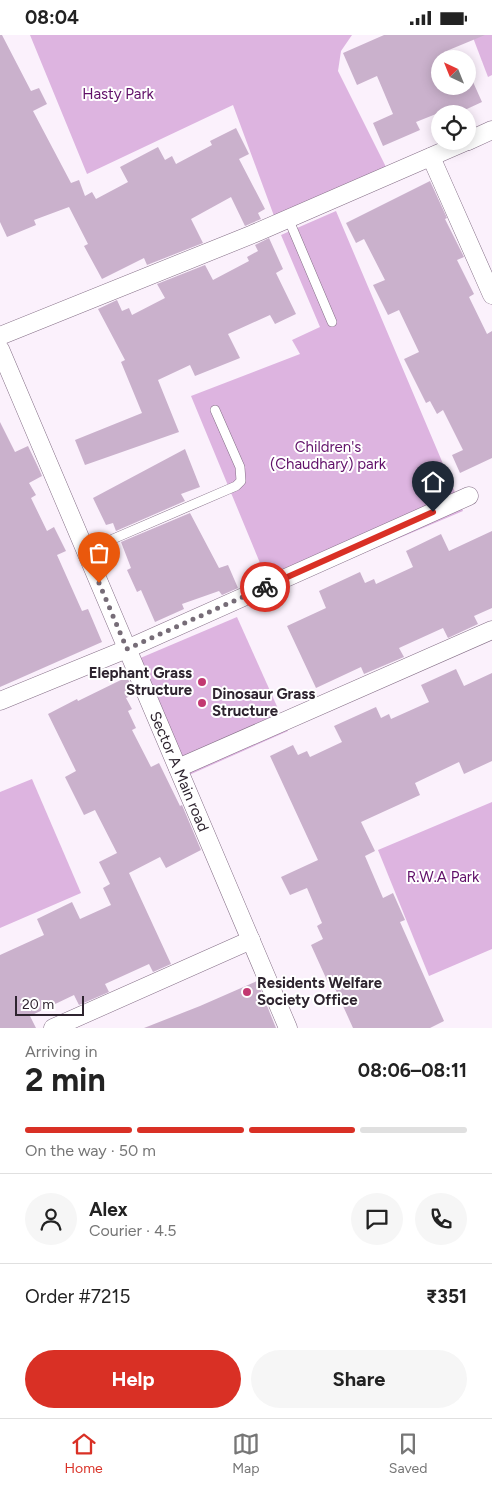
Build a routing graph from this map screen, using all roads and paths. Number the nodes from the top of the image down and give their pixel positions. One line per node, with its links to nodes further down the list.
1 (492, 130): 2 (street)
2 (476, 137)
3 (446, 150): 4 (street)
4 (430, 157): 5 (street); 6 (street)
5 (288, 218): 7 (lane); 8 (street)
6 (492, 295)
7 (332, 322)
8 (0, 335)
9 (0, 349): 12 (street, Sector A Main road)
10 (215, 410): 12 (lane)
11 (469, 496): 14 (street)
12 (86, 551): 14 (street, Sector A Main road)
13 (492, 630): 16 (street)
14 (127, 649): 15 (street); 16 (street, Sector A Main road)
15 (0, 701)
16 (178, 768): 17 (street, Sector A Main road)
17 (251, 940): 18 (street); 19 (street, Sector A Main road)
18 (53, 1028)
19 (288, 1028)

